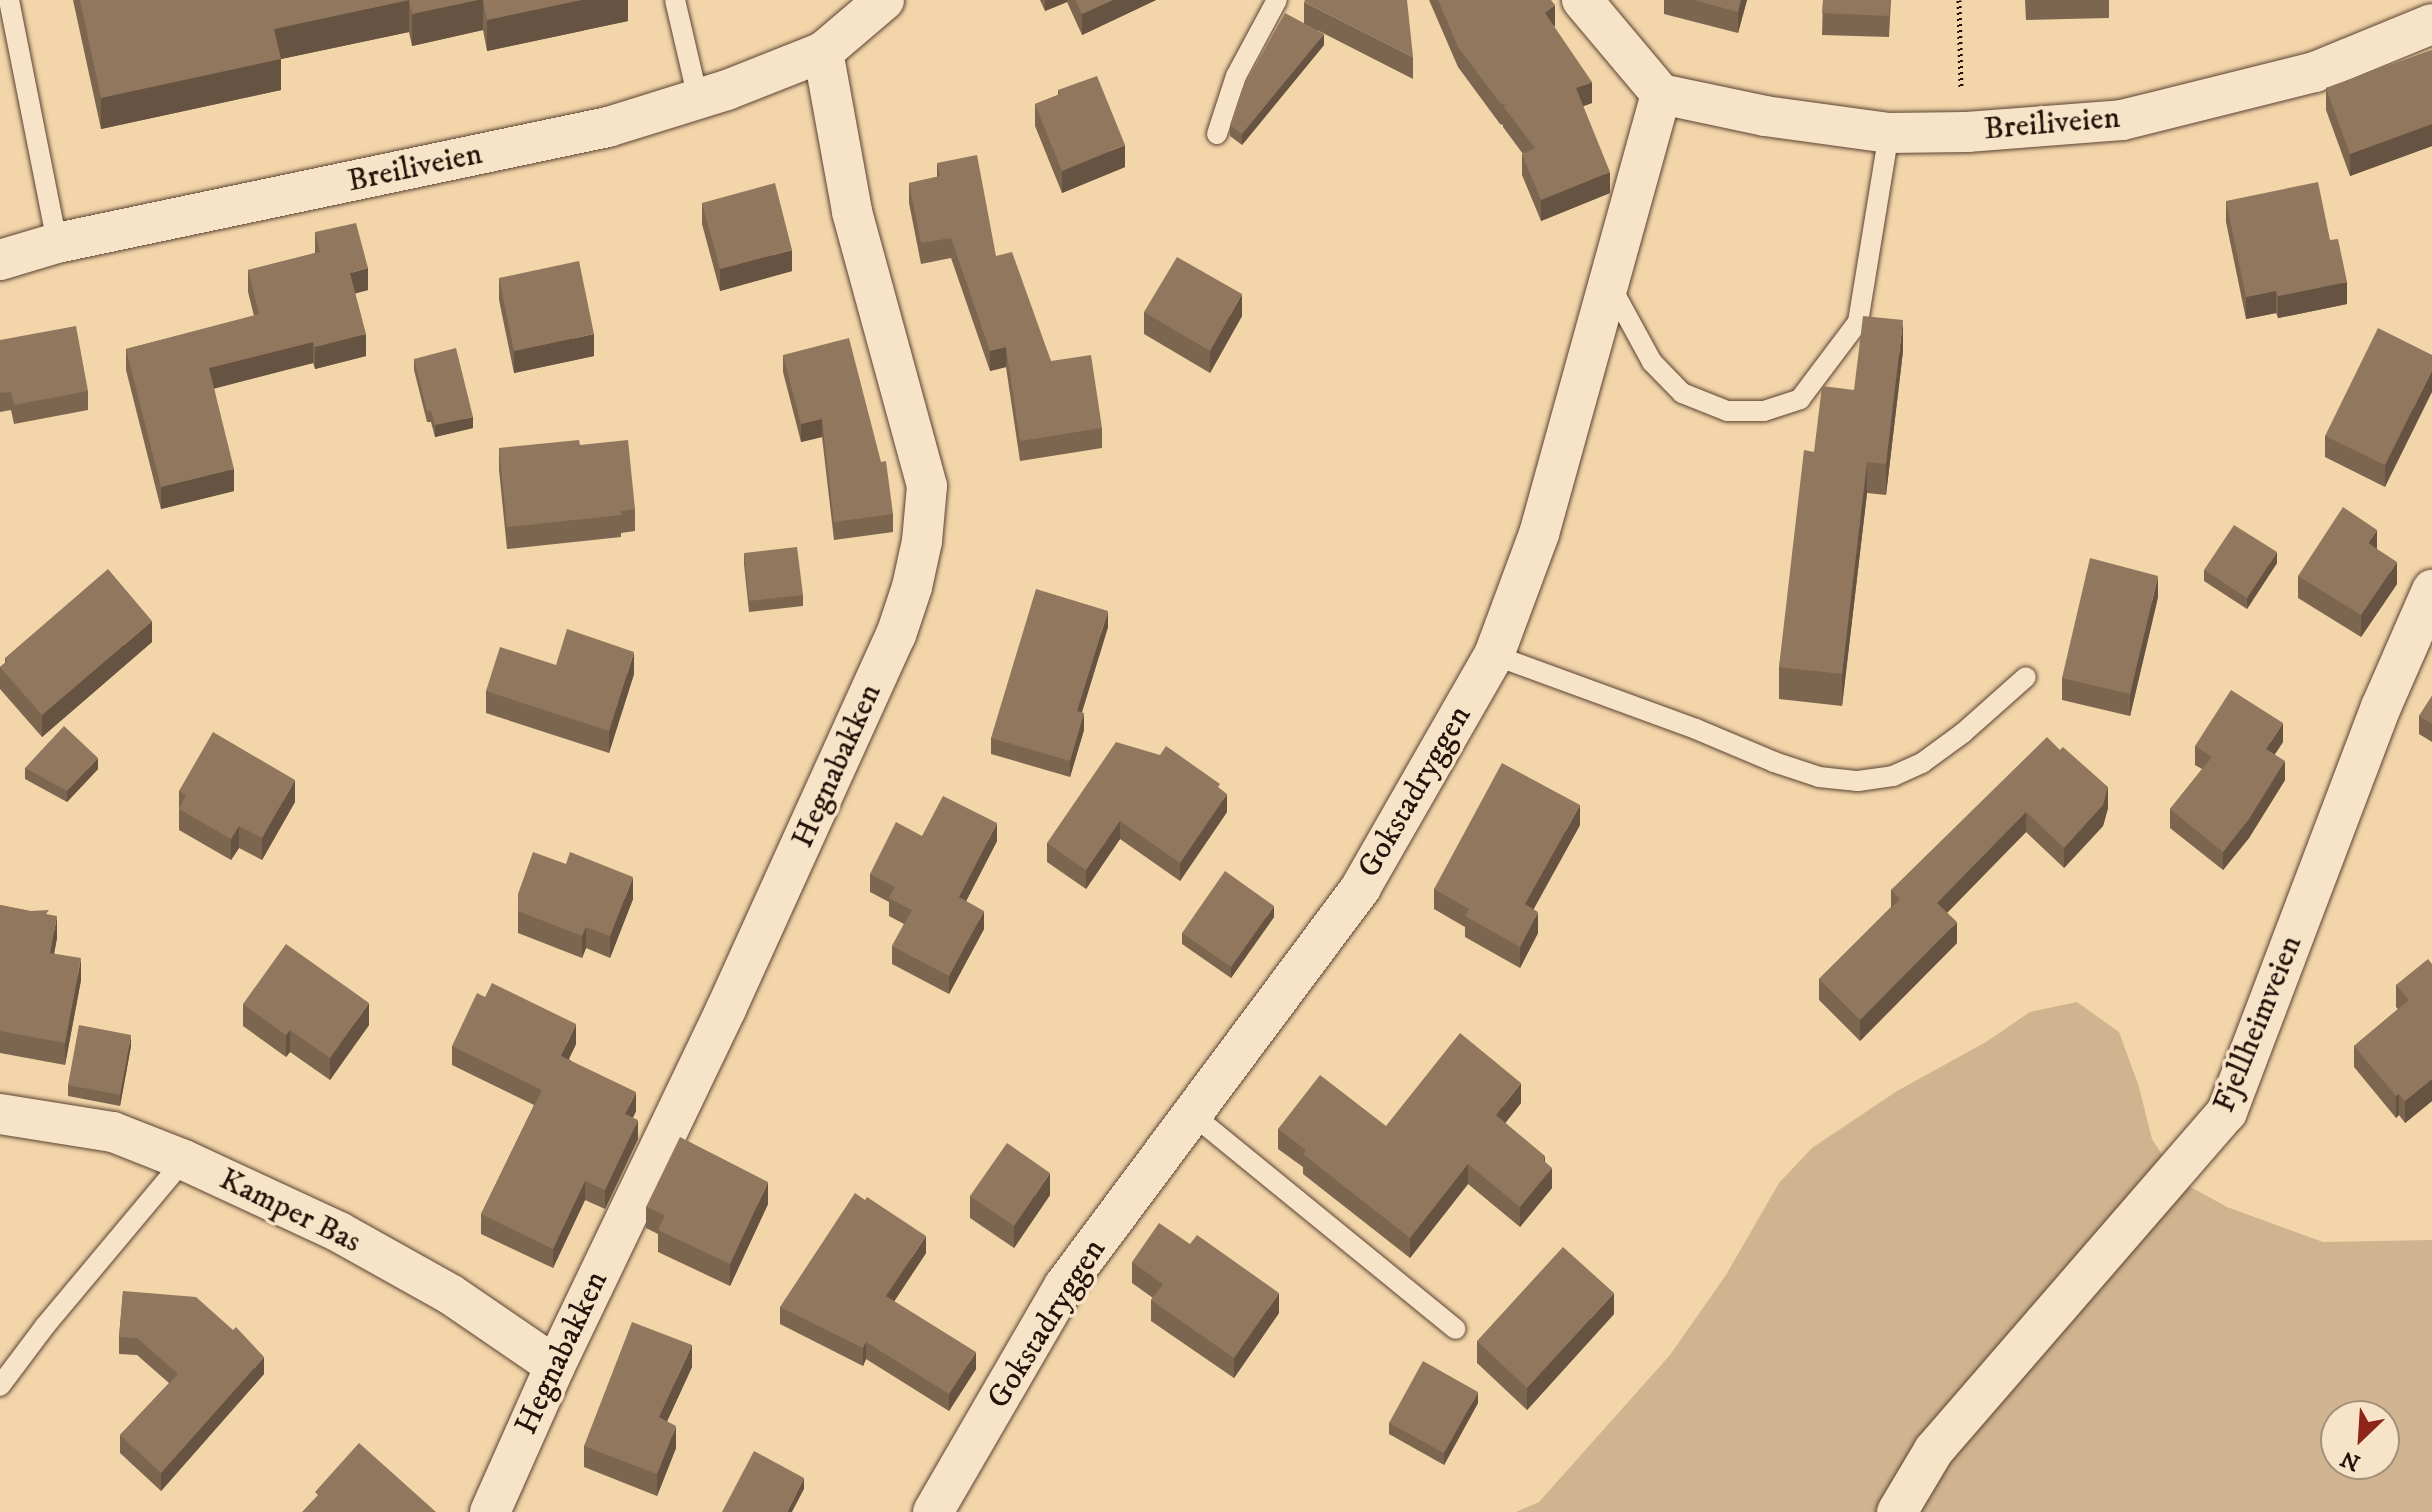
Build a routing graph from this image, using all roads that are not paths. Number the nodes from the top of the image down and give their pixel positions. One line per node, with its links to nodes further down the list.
1 (9, 0): 12 (lane)
2 (675, 0): 9 (lane)
3 (884, 0): 7 (street)
4 (1277, 0): 11 (lane)
5 (1582, 0): 8 (street)
6 (2432, 24): 10 (street, Breiliveien)
7 (823, 52): 9 (street, Breiliveien); 22 (street, Hegnabakken)
8 (1661, 94): 10 (street, Breiliveien); 14 (street, Gokstadryggen)
9 (698, 99): 12 (street, Breiliveien)
10 (1889, 133): 14 (lane)
11 (1217, 134)
12 (57, 243): 13 (street, Breiliveien)
13 (0, 260)
14 (1610, 285): 16 (street, Gokstadryggen)
15 (2432, 590): 26 (street, Fjellheimveien)
16 (1494, 655): 17 (lane); 19 (street, Gokstadryggen)
17 (2026, 677)
18 (0, 1114): 20 (street, Kamper Bas)
19 (1192, 1114): 21 (lane); 25 (street, Gokstadryggen)
20 (184, 1160): 22 (street, Kamper Bas); 23 (lane)
21 (1456, 1329)
22 (555, 1366): 24 (street, Hegnabakken)
23 (0, 1386)
24 (490, 1512)
25 (933, 1512)
26 (1897, 1512)

